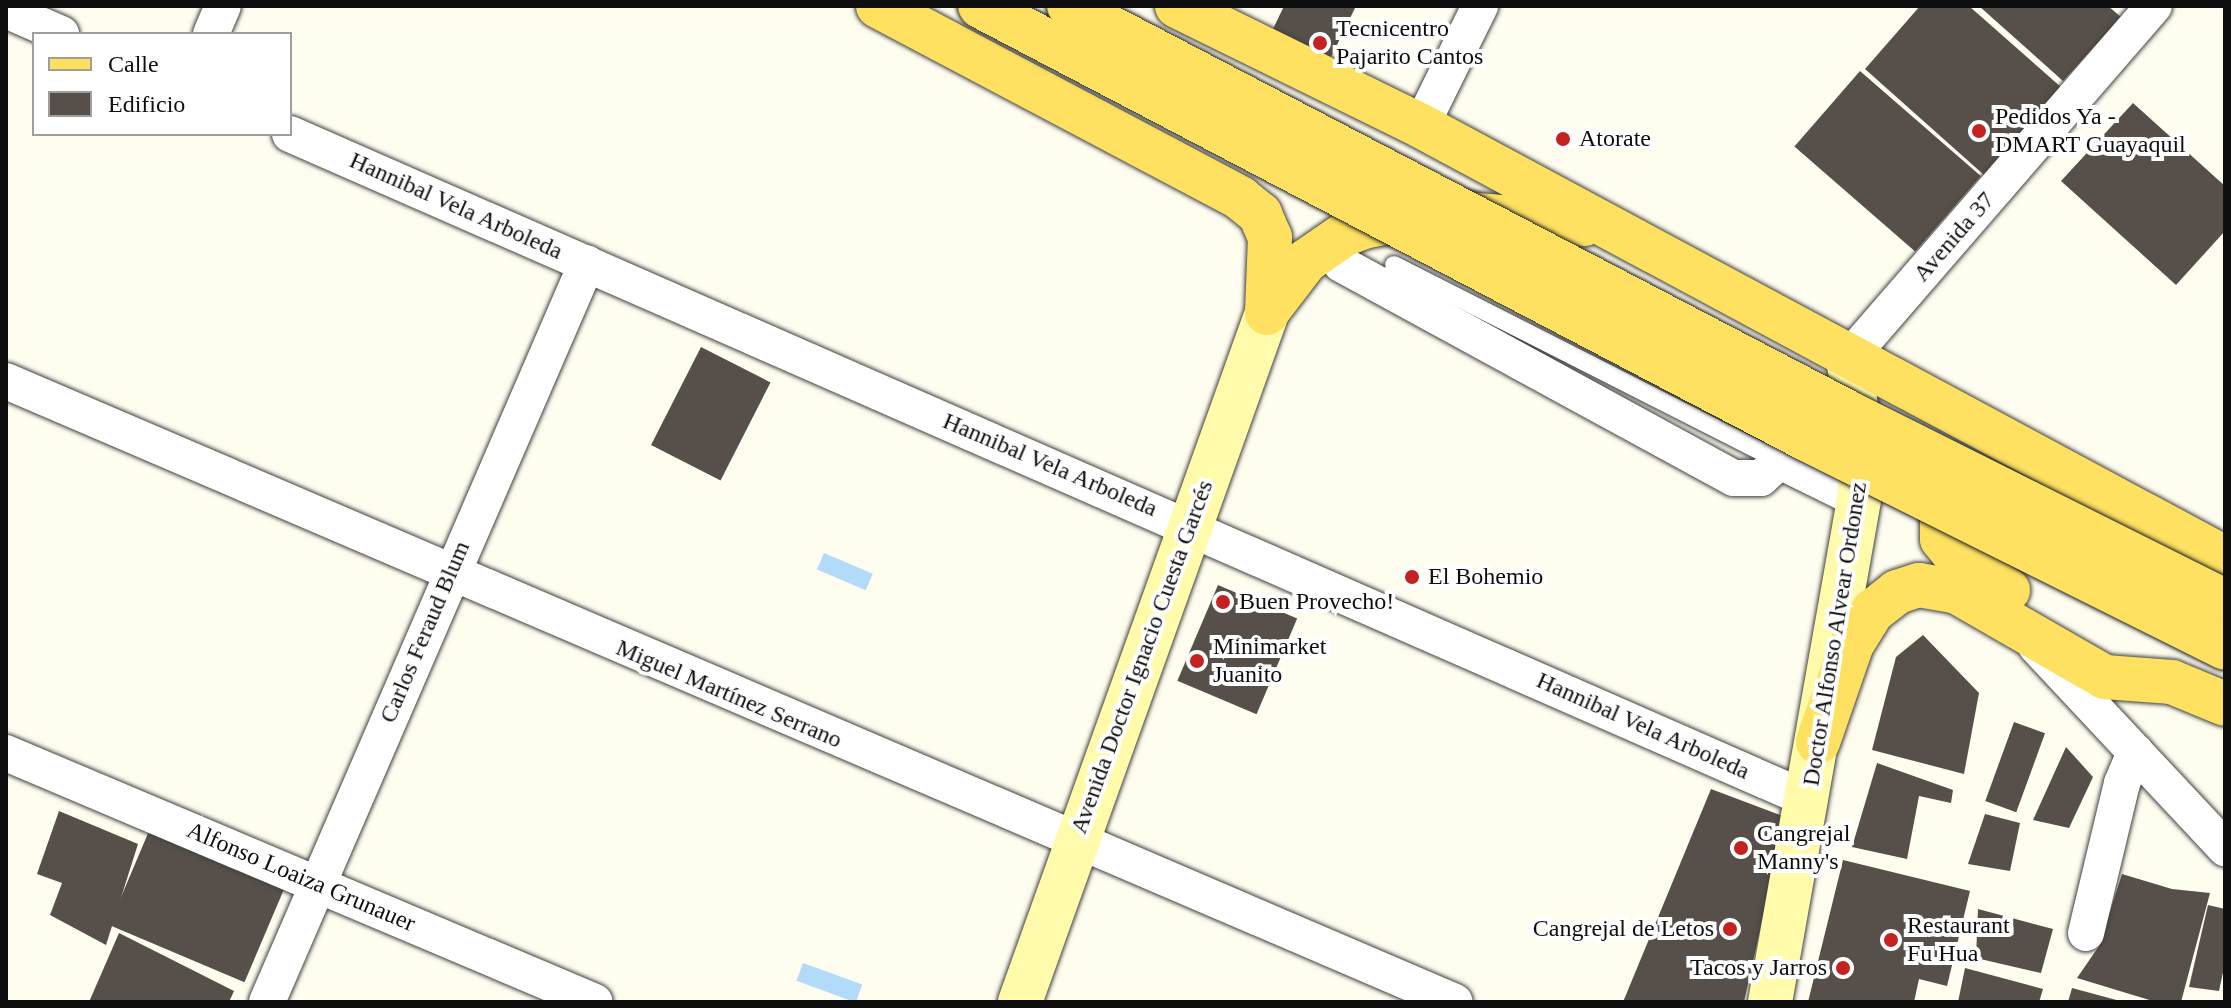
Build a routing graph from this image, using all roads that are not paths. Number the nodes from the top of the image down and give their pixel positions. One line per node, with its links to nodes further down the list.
1 (223, 6): 10 (street)
2 (878, 6): 14 (main road)
3 (980, 6): 33 (main road, bridge)
4 (1069, 6): 31 (main road, bridge)
5 (1177, 6): 11 (main road)
6 (1480, 6): 12 (street)
7 (2154, 6): 21 (street, Avenida 37)
8 (8, 11): 9 (street)
9 (56, 32)
10 (212, 32)
11 (1246, 39): 12 (main road); 14 (main road)
12 (1421, 126): 16 (main road)
13 (292, 135): 17 (street, Hannibal Vela Arboleda)
14 (1194, 172): 20 (main road)
15 (1402, 216): 16 (main road); 20 (main road); 23 (main road)
16 (1602, 226): 21 (main road)
17 (587, 263): 28 (street, Hannibal Vela Arboleda); 30 (street, Carlos Feraud Blum)
18 (1341, 264): 26 (street)
19 (1394, 265): 26 (lane)
20 (1267, 313): 28 (main road, Avenida Doctor Ignacio Cuesta Garcés)
21 (1848, 359): 24 (main road); 25 (main road, Doctor Alfonso Alvear Ordonez)
22 (6, 381): 30 (street, Miguel Martínez Serrano)
23 (1826, 419): 25 (main road); 26 (street)
24 (2017, 448): 29 (main road); 34 (main road)
25 (1864, 451): 27 (main road, Doctor Alfonso Alvear Ordonez)
26 (1782, 462): 27 (street)
27 (1859, 500): 36 (main road, Doctor Alfonso Alvear Ordonez)
28 (1189, 525): 39 (street, Hannibal Vela Arboleda); 40 (main road, Avenida Doctor Ignacio Cuesta Garcés)
29 (2225, 558)
30 (450, 573): 40 (street, Miguel Martínez Serrano); 42 (street, Carlos Feraud Blum)
31 (2225, 601)
32 (2018, 627): 34 (main road); 36 (main road); 37 (street)
33 (2225, 648)
34 (2172, 682): 35 (main road)
35 (2225, 704)
36 (1818, 742): 39 (main road, Doctor Alfonso Alvear Ordonez)
37 (2135, 752): 41 (street); 43 (street)
38 (6, 753): 42 (street, Alfonso Loaiza Grunauer)
39 (1809, 800): 48 (main road, Doctor Alfonso Alvear Ordonez)
40 (1076, 844): 46 (main road, Avenida Doctor Ignacio Cuesta Garcés); 47 (street, Miguel Martínez Serrano)
41 (2225, 848)
42 (318, 885): 44 (street, Carlos Feraud Blum); 45 (street, Alfonso Loaiza Grunauer)
43 (2086, 933)
44 (267, 1002)
45 (595, 1002)
46 (1020, 1002)
47 (1455, 1002)
48 (1770, 1002)

